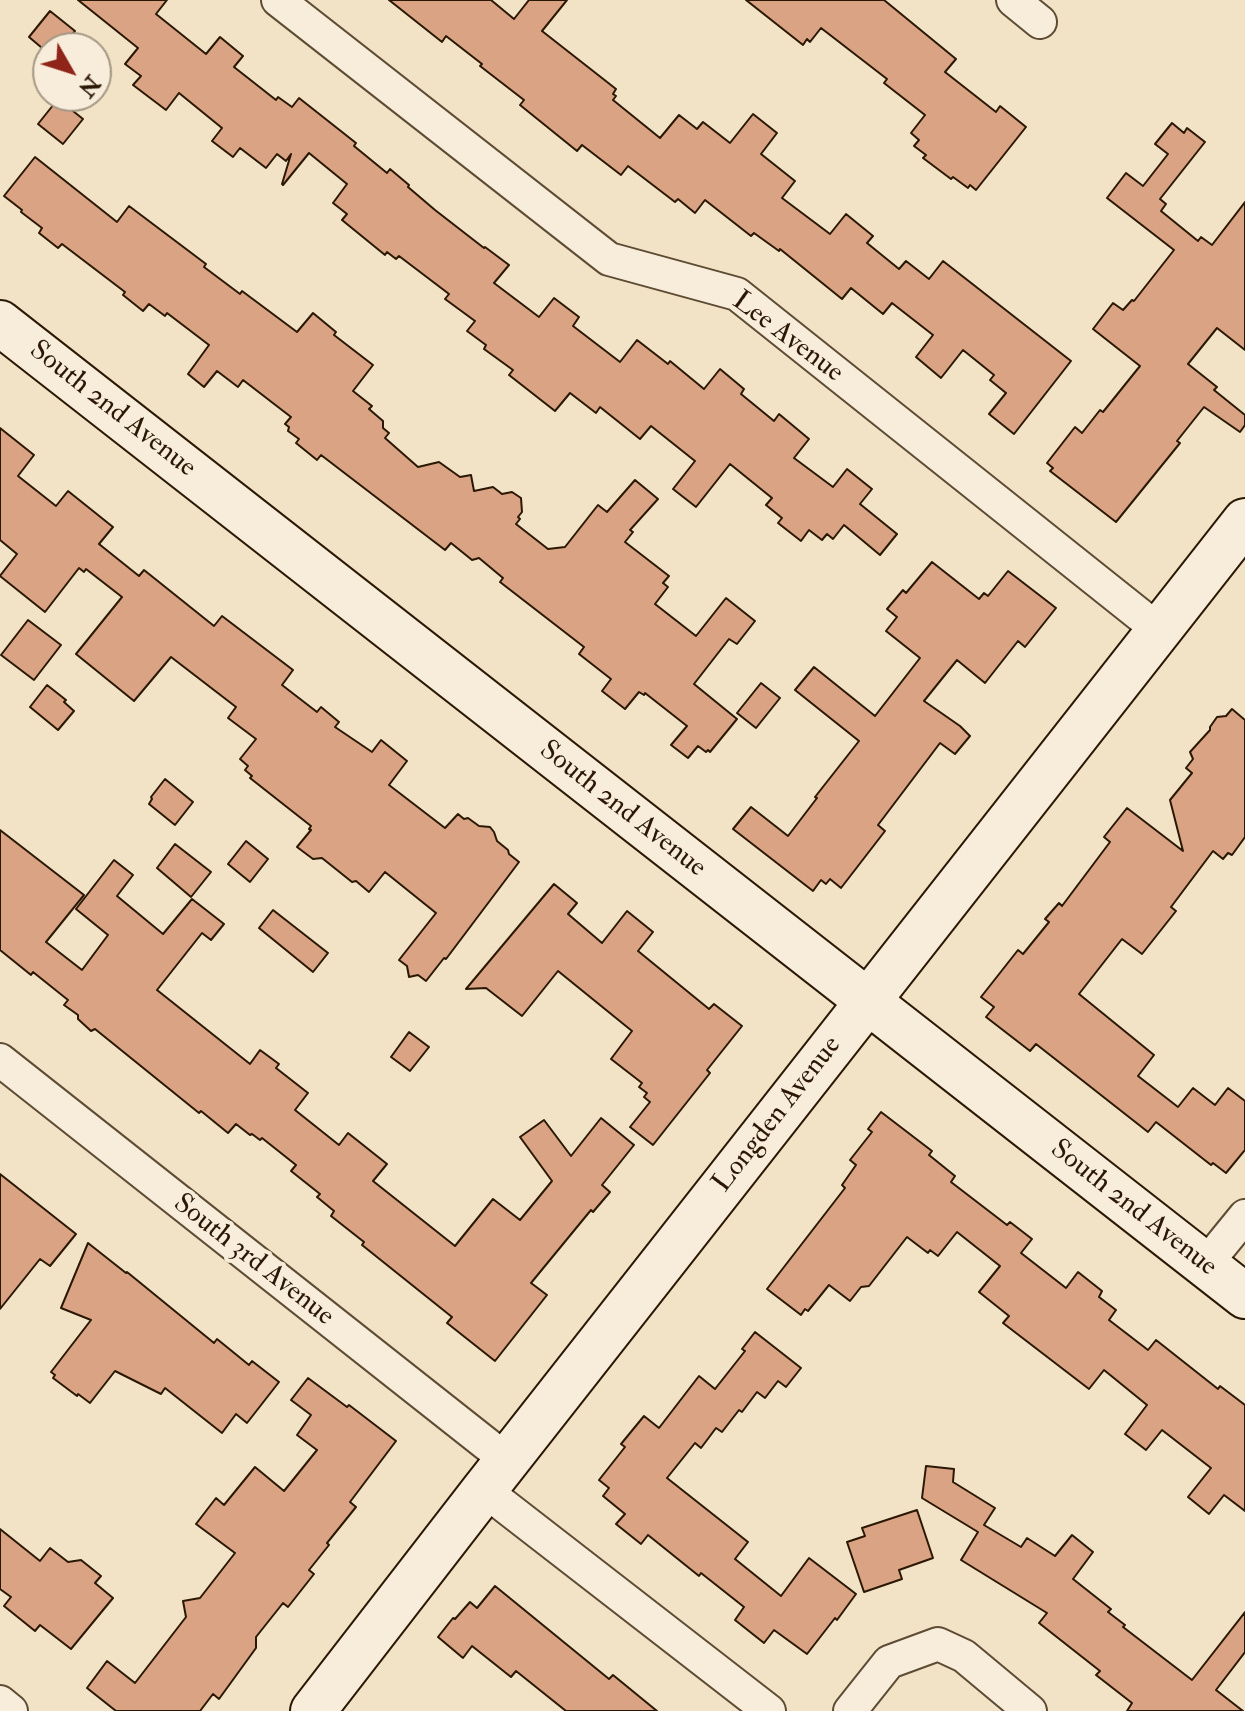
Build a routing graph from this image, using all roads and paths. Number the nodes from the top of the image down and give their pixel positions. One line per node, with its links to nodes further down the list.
1 (278, 0): 6 (street, Lee Avenue)
2 (1013, 0): 3 (street)
3 (1040, 22)
4 (0, 323): 7 (street, South 2nd Avenue)
5 (1245, 521): 6 (street, Longden Avenue)
6 (1160, 631): 7 (street, Longden Avenue)
7 (867, 1001): 10 (street, South 2nd Avenue); 12 (street, Longden Avenue)
8 (0, 1060): 12 (street, South 3rd Avenue)
9 (1245, 1216): 10 (street)
10 (1205, 1265): 11 (street, South 2nd Avenue)
11 (1245, 1296)
12 (496, 1475): 15 (street, Longden Avenue); 16 (street, South 3rd Avenue)
13 (0, 1702): 14 (street)
14 (11, 1711)
15 (313, 1711)
16 (769, 1711)
17 (850, 1711): 18 (street)
18 (1030, 1711)

